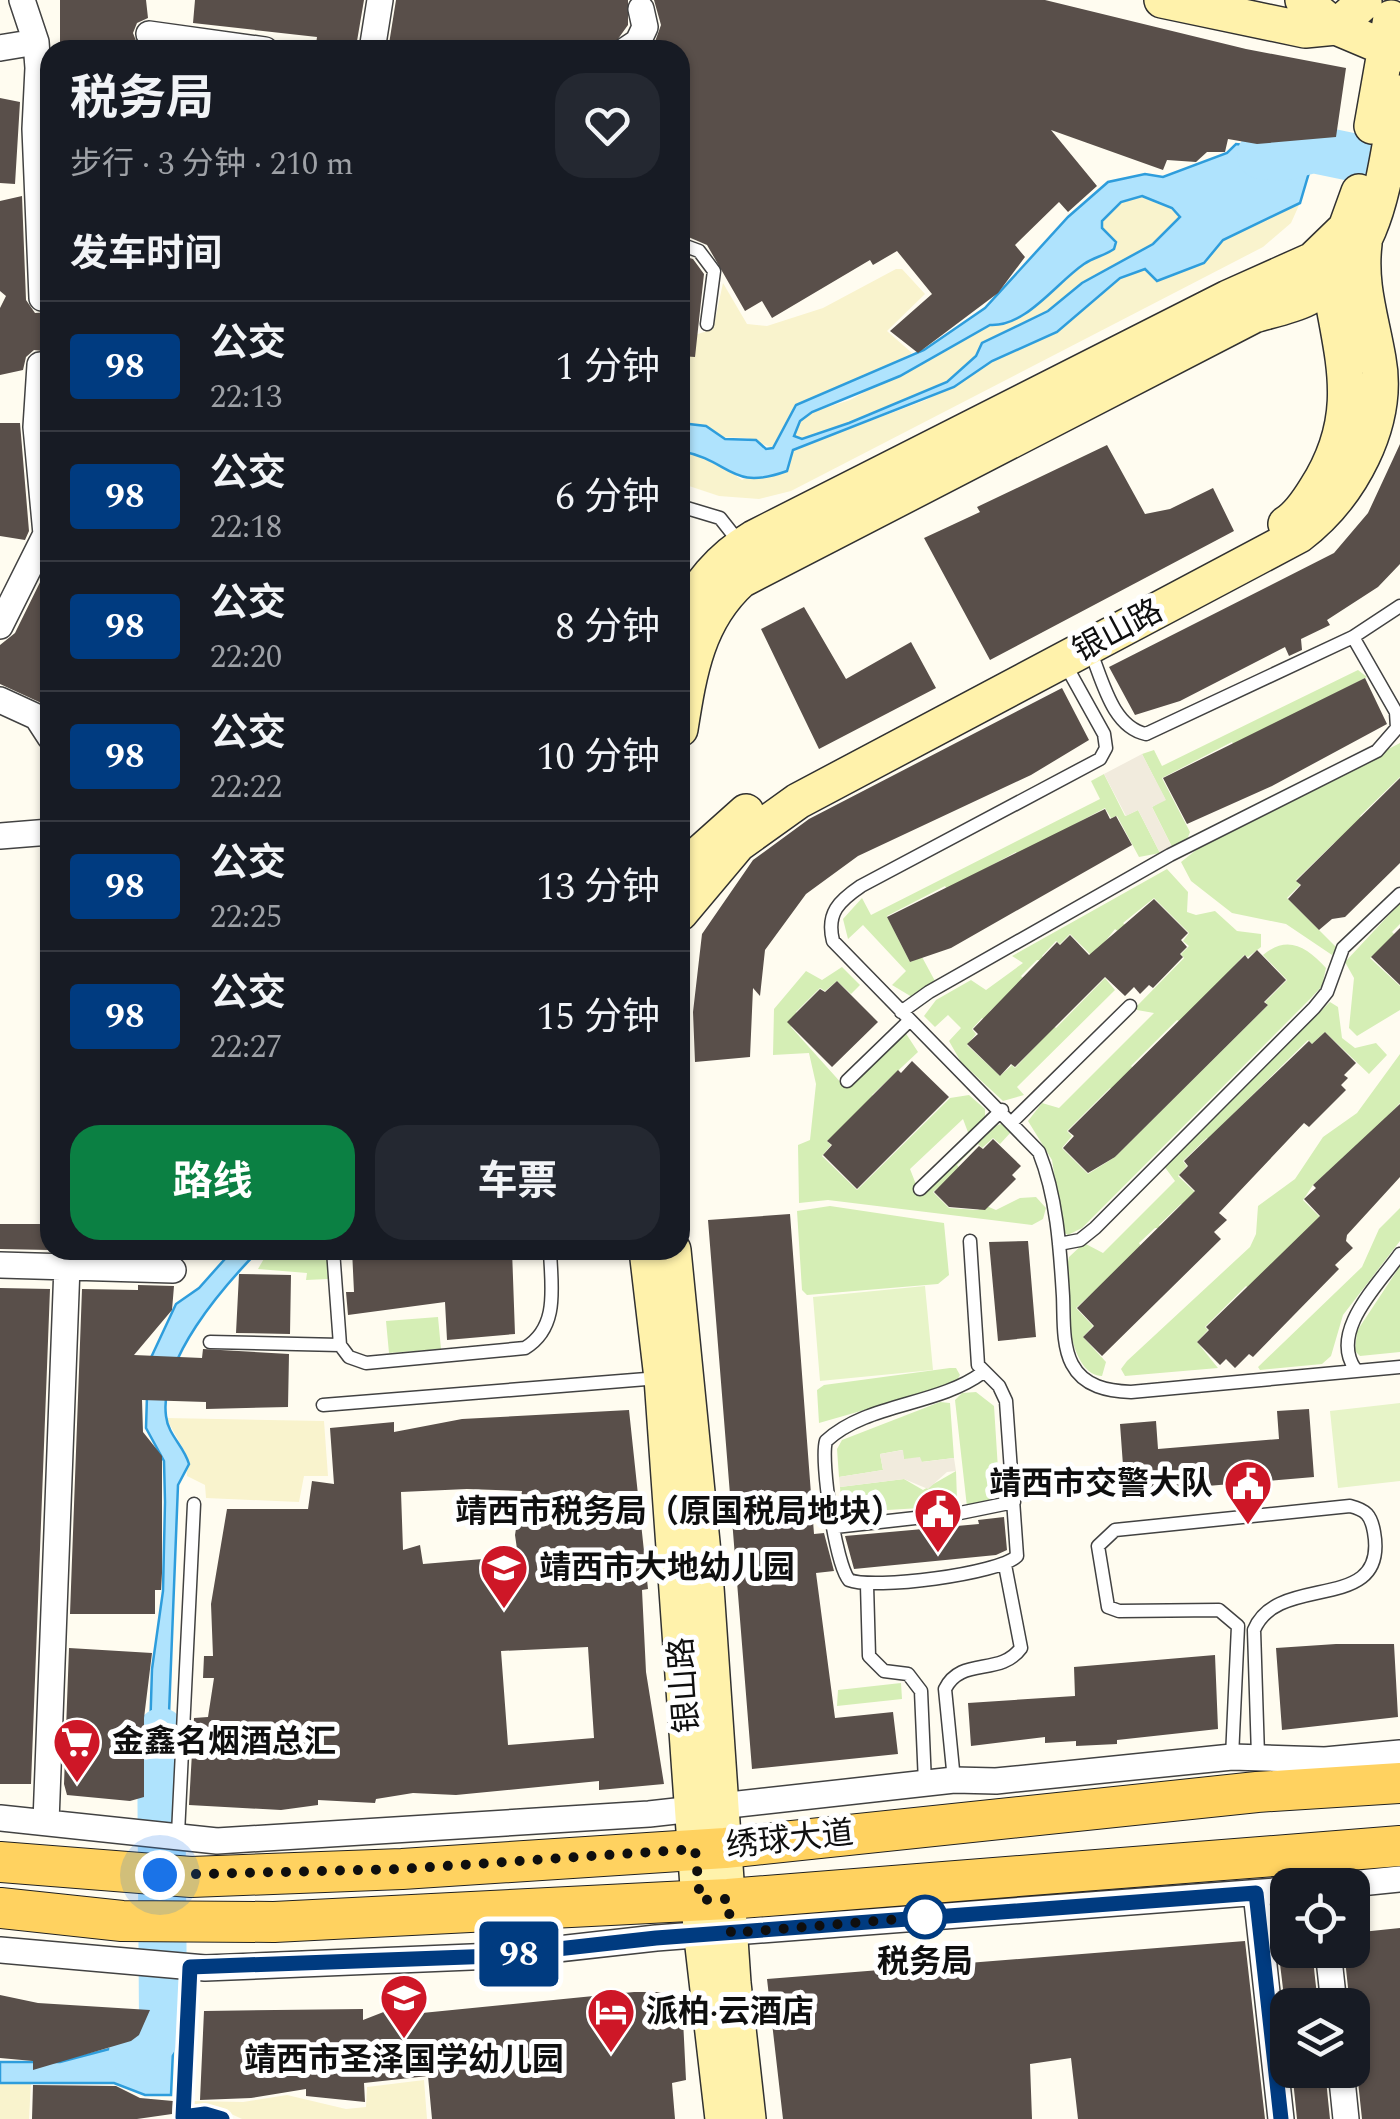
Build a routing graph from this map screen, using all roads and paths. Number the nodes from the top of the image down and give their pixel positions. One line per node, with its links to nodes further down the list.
1 (22, 0): 13 (street)
2 (380, 0): 11 (street)
3 (1162, 0): 8 (main road)
4 (1246, 0): 5 (main road)
5 (1304, 0): 8 (main road)
6 (640, 9): 12 (street)
7 (1384, 24): 8 (main road); 8 (main road); 16 (main road, 银山路)
8 (1336, 27)
9 (148, 34): 10 (street)
10 (192, 40)
11 (374, 40)
12 (639, 40)
13 (36, 42): 14 (street); 17 (street)
14 (0, 48)
15 (1400, 93): 16 (main road, 银山路)
16 (1379, 140): 18 (main road, 银山路)
17 (40, 213)
18 (1355, 236): 20 (main road, 银山路); 25 (main road, 银山路); 31 (main road, 银山路)
19 (690, 248): 21 (lane)
20 (1330, 282): 32 (main road, 银山路); 37 (main road, 银山路)
21 (707, 324)
22 (40, 365): 23 (street)
23 (40, 470)
24 (690, 509): 25 (lane)
25 (742, 545): 27 (main road, 银山路)
26 (40, 546): 29 (street)
27 (690, 605)
28 (1400, 606): 30 (lane)
29 (0, 626)
30 (1352, 637): 31 (lane); 41 (lane)
31 (1076, 654): 39 (main road, 银山路); 41 (lane)
32 (690, 672)
33 (0, 700): 34 (street)
34 (40, 720)
35 (40, 833): 36 (street)
36 (0, 836)
37 (690, 860)
38 (1400, 894): 47 (lane)
39 (690, 901)
40 (1130, 1006): 44 (lane)
41 (905, 1016): 42 (lane); 43 (lane)
42 (846, 1081)
43 (1002, 1110): 44 (lane); 45 (lane)
44 (1013, 1121): 47 (lane)
45 (920, 1189)
46 (970, 1241): 60 (lane)
47 (1060, 1244): 59 (lane)
48 (1400, 1254): 59 (lane)
49 (334, 1260): 57 (lane)
50 (550, 1260): 57 (lane)
51 (648, 1260): 61 (main road, 银山路)
52 (675, 1260): 77 (main road, 银山路)
53 (0, 1265): 54 (street)
54 (67, 1266): 55 (street); 80 (street)
55 (173, 1270)
56 (210, 1342): 57 (lane)
57 (340, 1345)
58 (1400, 1367): 59 (lane)
59 (1355, 1368)
60 (982, 1372): 63 (lane); 65 (lane)
61 (662, 1378): 62 (lane); 77 (main road, 银山路)
62 (323, 1405)
63 (1014, 1502): 65 (lane); 66 (lane)
64 (194, 1504): 82 (lane)
65 (835, 1527): 67 (lane)
66 (1005, 1565): 67 (lane); 68 (lane)
67 (866, 1585): 69 (lane)
68 (945, 1689): 69 (lane); 74 (lane)
69 (921, 1691): 76 (lane)
70 (1400, 1754): 73 (street)
71 (1232, 1758): 72 (street); 73 (street); 73 (lane)
72 (1204, 1760): 73 (street); 74 (street)
73 (1258, 1774): 75 (main road, 绣球大道); 79 (main road, 绣球大道)
74 (954, 1780): 76 (street)
75 (1400, 1783)
76 (912, 1785): 77 (street); 79 (street)
77 (708, 1807): 81 (street); 84 (main road, 银山路)
78 (0, 1818): 80 (street)
79 (982, 1820): 84 (main road, 绣球大道)
80 (46, 1822): 85 (street)
81 (513, 1824): 82 (street); 86 (street)
82 (178, 1834): 85 (street)
83 (1400, 1846): 87 (main road, 绣球大道)
84 (710, 1849): 86 (main road, 绣球大道); 95 (main road, 银山路)
85 (130, 1854): 86 (main road, 绣球大道); 88 (main road, 绣球大道)
86 (545, 1856)
87 (1228, 1860): 91 (street); 95 (main road, 绣球大道)
88 (0, 1862)
89 (1400, 1880): 90 (street)
90 (1370, 1882)
91 (1270, 1891)
92 (1270, 1892): 95 (street)
93 (0, 1908): 97 (main road, 绣球大道)
94 (484, 1912): 95 (main road, 绣球大道); 96 (main road, 绣球大道); 99 (street)
95 (715, 1917): 99 (street); 106 (main road, 银山路); 107 (main road, 银山路)
96 (360, 1918): 97 (main road, 绣球大道); 100 (street)
97 (188, 1921): 101 (street)
98 (0, 1950): 101 (street)
99 (525, 1954): 100 (street)
100 (406, 1960): 101 (street)
101 (192, 1967): 104 (lane)
102 (1275, 1968): 108 (street)
103 (1343, 2088): 109 (street)
104 (182, 2118): 105 (lane)
105 (222, 2119)
106 (722, 2119)
107 (748, 2119)
108 (1281, 2119)
109 (1346, 2119)

